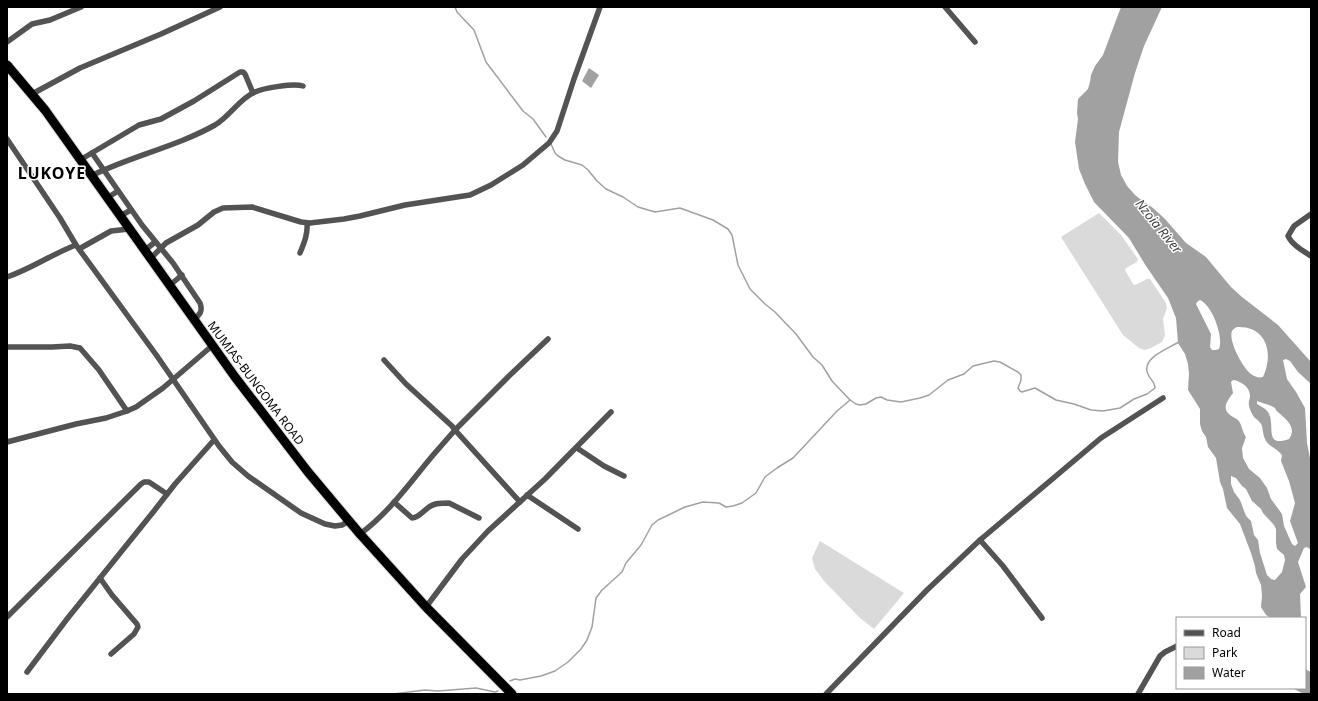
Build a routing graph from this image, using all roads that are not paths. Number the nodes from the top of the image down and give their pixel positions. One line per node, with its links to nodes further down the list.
1 (81, 7): 5 (street)
2 (220, 7): 10 (street)
3 (600, 7): 21 (street)
4 (945, 7): 6 (street)
5 (7, 42)
6 (976, 42)
7 (7, 64): 10 (highway, MUMIAS-BUNGOMA ROAD)
8 (303, 86): 9 (street)
9 (253, 93): 12 (street); 14 (street)
10 (32, 94): 13 (highway, MUMIAS-BUNGOMA ROAD)
11 (7, 140): 25 (street)
12 (92, 153): 13 (street); 14 (street)
13 (80, 160): 15 (highway, MUMIAS-BUNGOMA ROAD)
14 (104, 169): 15 (street); 16 (street)
15 (91, 176): 17 (highway, MUMIAS-BUNGOMA ROAD)
16 (118, 190): 17 (street); 18 (street)
17 (107, 198): 20 (highway, MUMIAS-BUNGOMA ROAD)
18 (131, 210): 20 (street); 22 (street)
19 (1311, 214): 29 (street)
20 (120, 216): 23 (highway, MUMIAS-BUNGOMA ROAD)
21 (306, 223): 26 (street); 27 (street)
22 (142, 224): 23 (street); 24 (street)
23 (130, 231): 25 (street); 28 (highway, MUMIAS-BUNGOMA ROAD)
24 (155, 242): 26 (street); 28 (street)
25 (78, 247): 31 (street); 38 (street)
26 (160, 248): 28 (street); 30 (street)
27 (300, 253)
28 (147, 255): 32 (highway, MUMIAS-BUNGOMA ROAD)
29 (1311, 256)
30 (182, 275): 32 (street); 33 (street)
31 (7, 277)
32 (169, 286): 33 (highway, MUMIAS-BUNGOMA ROAD)
33 (194, 320): 35 (highway, MUMIAS-BUNGOMA ROAD)
34 (548, 339): 42 (street)
35 (213, 345): 38 (street); 52 (highway, MUMIAS-BUNGOMA ROAD)
36 (7, 347): 40 (street)
37 (384, 360): 42 (street)
38 (172, 379): 40 (street); 43 (street)
39 (1163, 398): 55 (street)
40 (127, 411): 44 (street)
41 (611, 412): 45 (street)
42 (455, 430): 49 (street); 50 (street)
43 (214, 440): 47 (street); 52 (street)
44 (7, 442)
45 (577, 448): 46 (street); 48 (street)
46 (624, 476)
47 (167, 494): 56 (street); 58 (street)
48 (527, 495): 50 (street); 53 (street)
49 (394, 502): 51 (street); 54 (street)
50 (520, 502): 57 (street)
51 (479, 518)
52 (349, 521): 54 (highway, MUMIAS-BUNGOMA ROAD)
53 (578, 529)
54 (360, 534): 57 (highway, MUMIAS-BUNGOMA ROAD)
55 (980, 540): 59 (street); 64 (street)
56 (100, 578): 61 (street); 62 (street)
57 (426, 607): 63 (highway, MUMIAS-BUNGOMA ROAD)
58 (7, 617)
59 (1042, 618)
60 (1176, 646): 65 (street)
61 (111, 654)
62 (27, 672)
63 (512, 694)
64 (826, 694)
65 (1138, 694)

